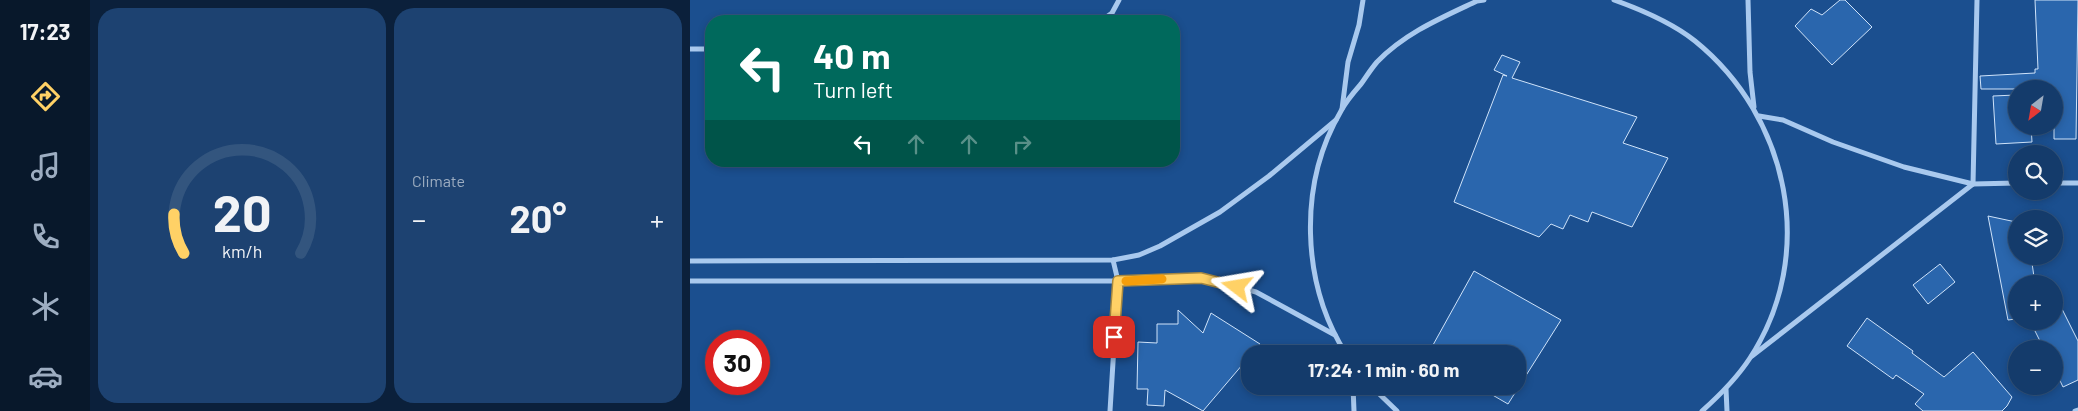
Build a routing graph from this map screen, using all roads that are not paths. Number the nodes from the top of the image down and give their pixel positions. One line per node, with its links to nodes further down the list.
1 (1119, 0): 7 (street)
2 (1362, 0): 11 (street)
3 (1484, 0): 11 (street)
4 (1614, 0): 10 (street)
5 (1748, 0): 10 (street)
6 (1977, 0): 17 (street)
7 (1109, 15)
8 (690, 49): 9 (street)
9 (705, 49)
10 (1754, 108): 12 (street)
11 (1342, 109): 13 (street)
12 (1759, 116): 17 (street); 24 (street)
13 (1336, 120): 18 (street); 22 (street)
14 (2008, 183): 17 (street)
15 (2063, 183): 16 (street)
16 (2078, 183)
17 (1972, 184): 24 (street)
18 (1113, 260): 19 (street); 21 (street)
19 (690, 261)
20 (690, 281): 21 (street)
21 (1118, 281): 22 (street); 28 (street)
22 (1336, 335): 23 (street)
23 (1341, 345)
24 (1750, 358): 25 (street)
25 (1726, 389): 31 (street); 32 (street)
26 (1353, 395): 29 (street)
27 (1381, 395): 30 (street)
28 (1110, 411)
29 (1354, 411)
30 (1398, 411)
31 (1702, 411)
32 (1727, 411)

